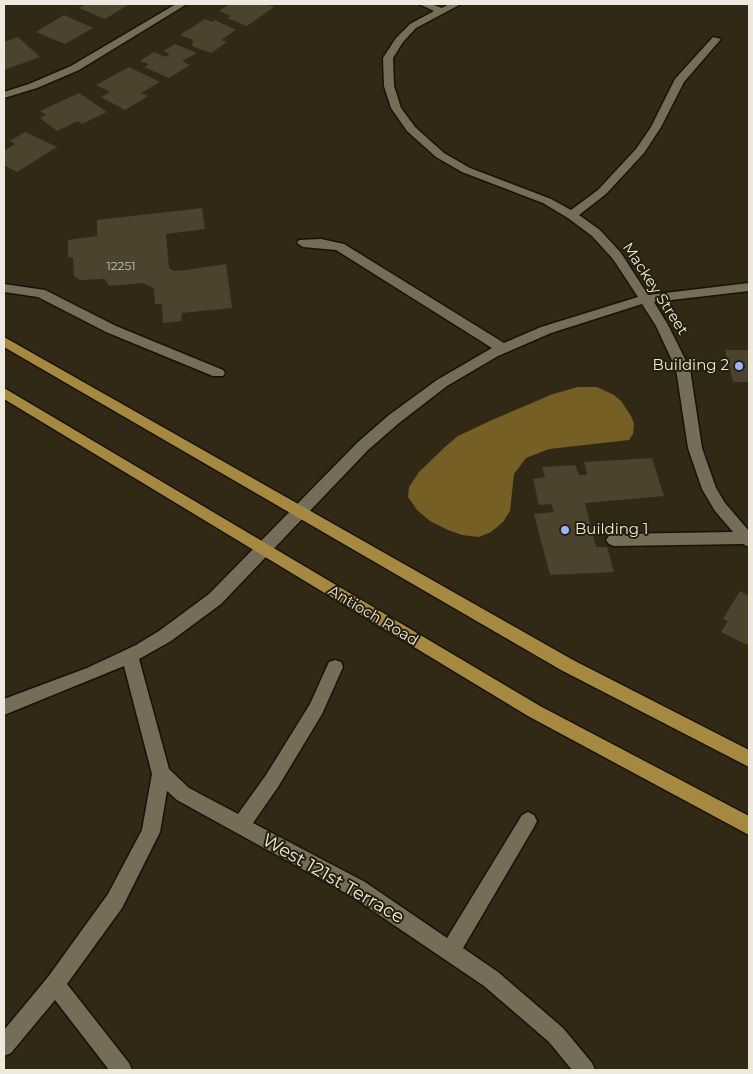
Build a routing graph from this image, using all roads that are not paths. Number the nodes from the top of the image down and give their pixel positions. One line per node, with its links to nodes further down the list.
1 (182, 4): 6 (street)
2 (423, 4): 4 (street)
3 (456, 4): 4 (street)
4 (442, 10): 7 (street, Mackey Street)
5 (716, 40): 7 (street)
6 (4, 95)
7 (572, 215): 11 (street, Mackey Street)
8 (303, 243): 13 (street)
9 (749, 287): 11 (street)
10 (4, 288): 14 (street)
11 (646, 300): 13 (street); 17 (street, Mackey Street)
12 (4, 341): 16 (main road)
13 (504, 349): 16 (street)
14 (218, 374)
15 (4, 393): 19 (main road, Antioch Road)
16 (299, 512): 19 (street); 23 (main road)
17 (749, 539): 18 (street)
18 (614, 540)
19 (262, 550): 20 (street); 27 (main road, Antioch Road)
20 (130, 656): 22 (street); 24 (street)
21 (335, 667): 26 (street)
22 (4, 707)
23 (749, 759)
24 (161, 774): 26 (street, West 121st Terrace); 29 (street)
25 (528, 821): 28 (street)
26 (241, 826): 28 (street, West 121st Terrace)
27 (749, 826)
28 (450, 951): 32 (street, West 121st Terrace)
29 (55, 984): 30 (street); 31 (street)
30 (4, 1046)
31 (122, 1070)
32 (585, 1070)

